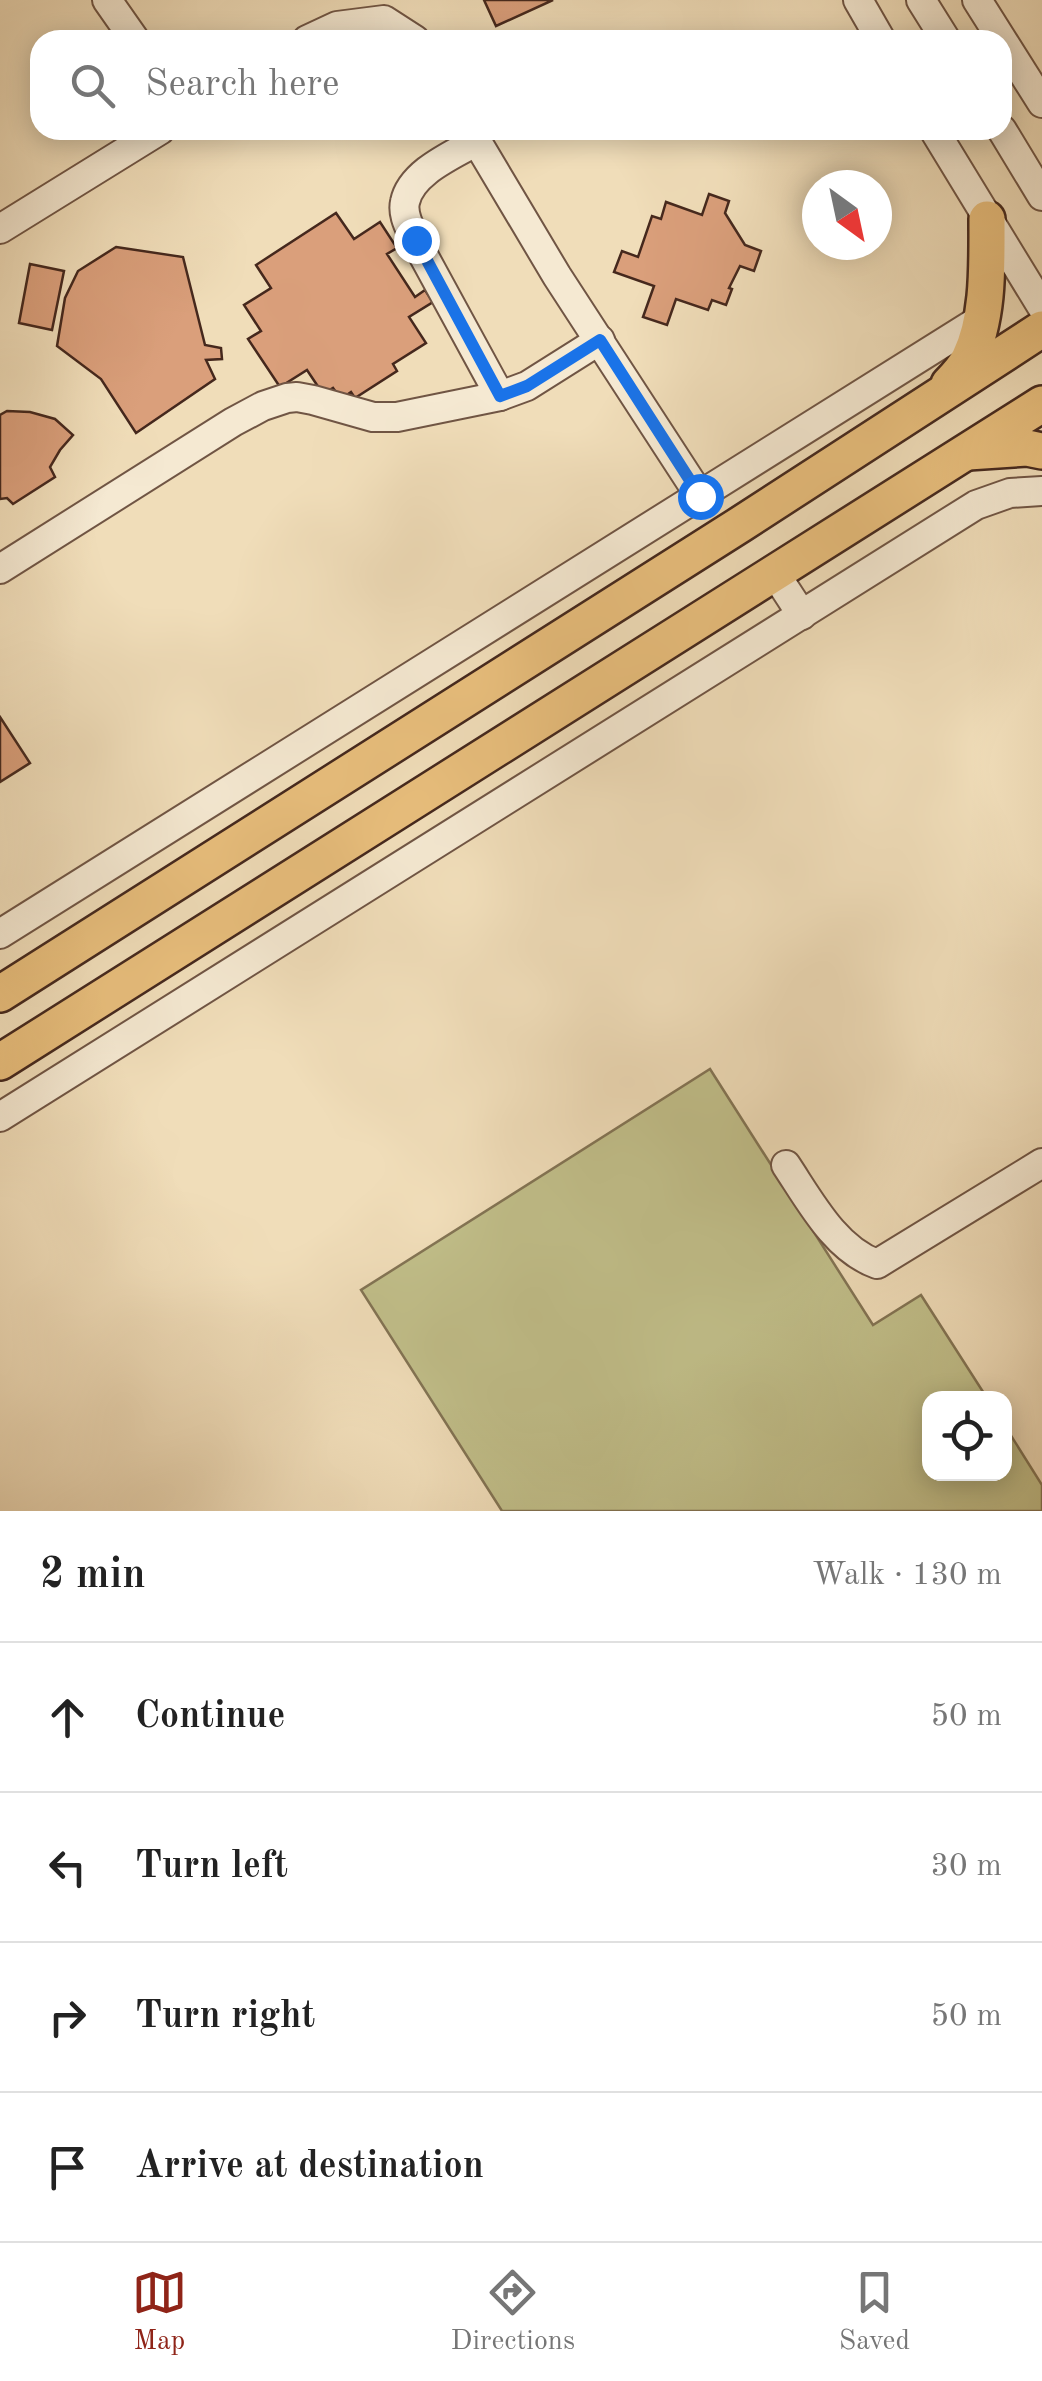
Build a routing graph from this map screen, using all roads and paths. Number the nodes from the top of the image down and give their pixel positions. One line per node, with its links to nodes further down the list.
1 (107, 0): 5 (street)
2 (858, 0): 8 (street)
3 (922, 0): 9 (street)
4 (977, 0): 10 (street)
5 (128, 30)
6 (329, 30): 7 (street)
7 (400, 30)
8 (875, 30)
9 (940, 30)
10 (996, 30)
11 (1012, 55): 12 (street)
12 (1042, 103)
13 (144, 140): 20 (street)
14 (469, 140): 26 (street)
15 (476, 140): 24 (street)
16 (940, 140): 19 (street)
17 (1008, 140): 18 (street)
18 (1042, 196)
19 (987, 220): 21 (street); 22 (main road)
20 (0, 229)
21 (1042, 307)
22 (981, 319): 25 (main road); 30 (street)
23 (1042, 329): 25 (main road)
24 (600, 340): 26 (street); 30 (street)
25 (942, 393): 32 (main road)
26 (500, 396): 33 (street)
27 (1042, 404): 29 (main road)
28 (1042, 451): 29 (main road)
29 (966, 452): 34 (main road)
30 (708, 490): 32 (street); 36 (street)
31 (1042, 491): 35 (street)
32 (741, 524): 34 (main road); 37 (main road)
33 (0, 569)
34 (774, 572): 35 (street); 38 (main road)
35 (802, 615): 39 (street)
36 (0, 934)
37 (0, 994)
38 (0, 1062)
39 (0, 1117)
40 (1042, 1163): 41 (street)
41 (786, 1166)

